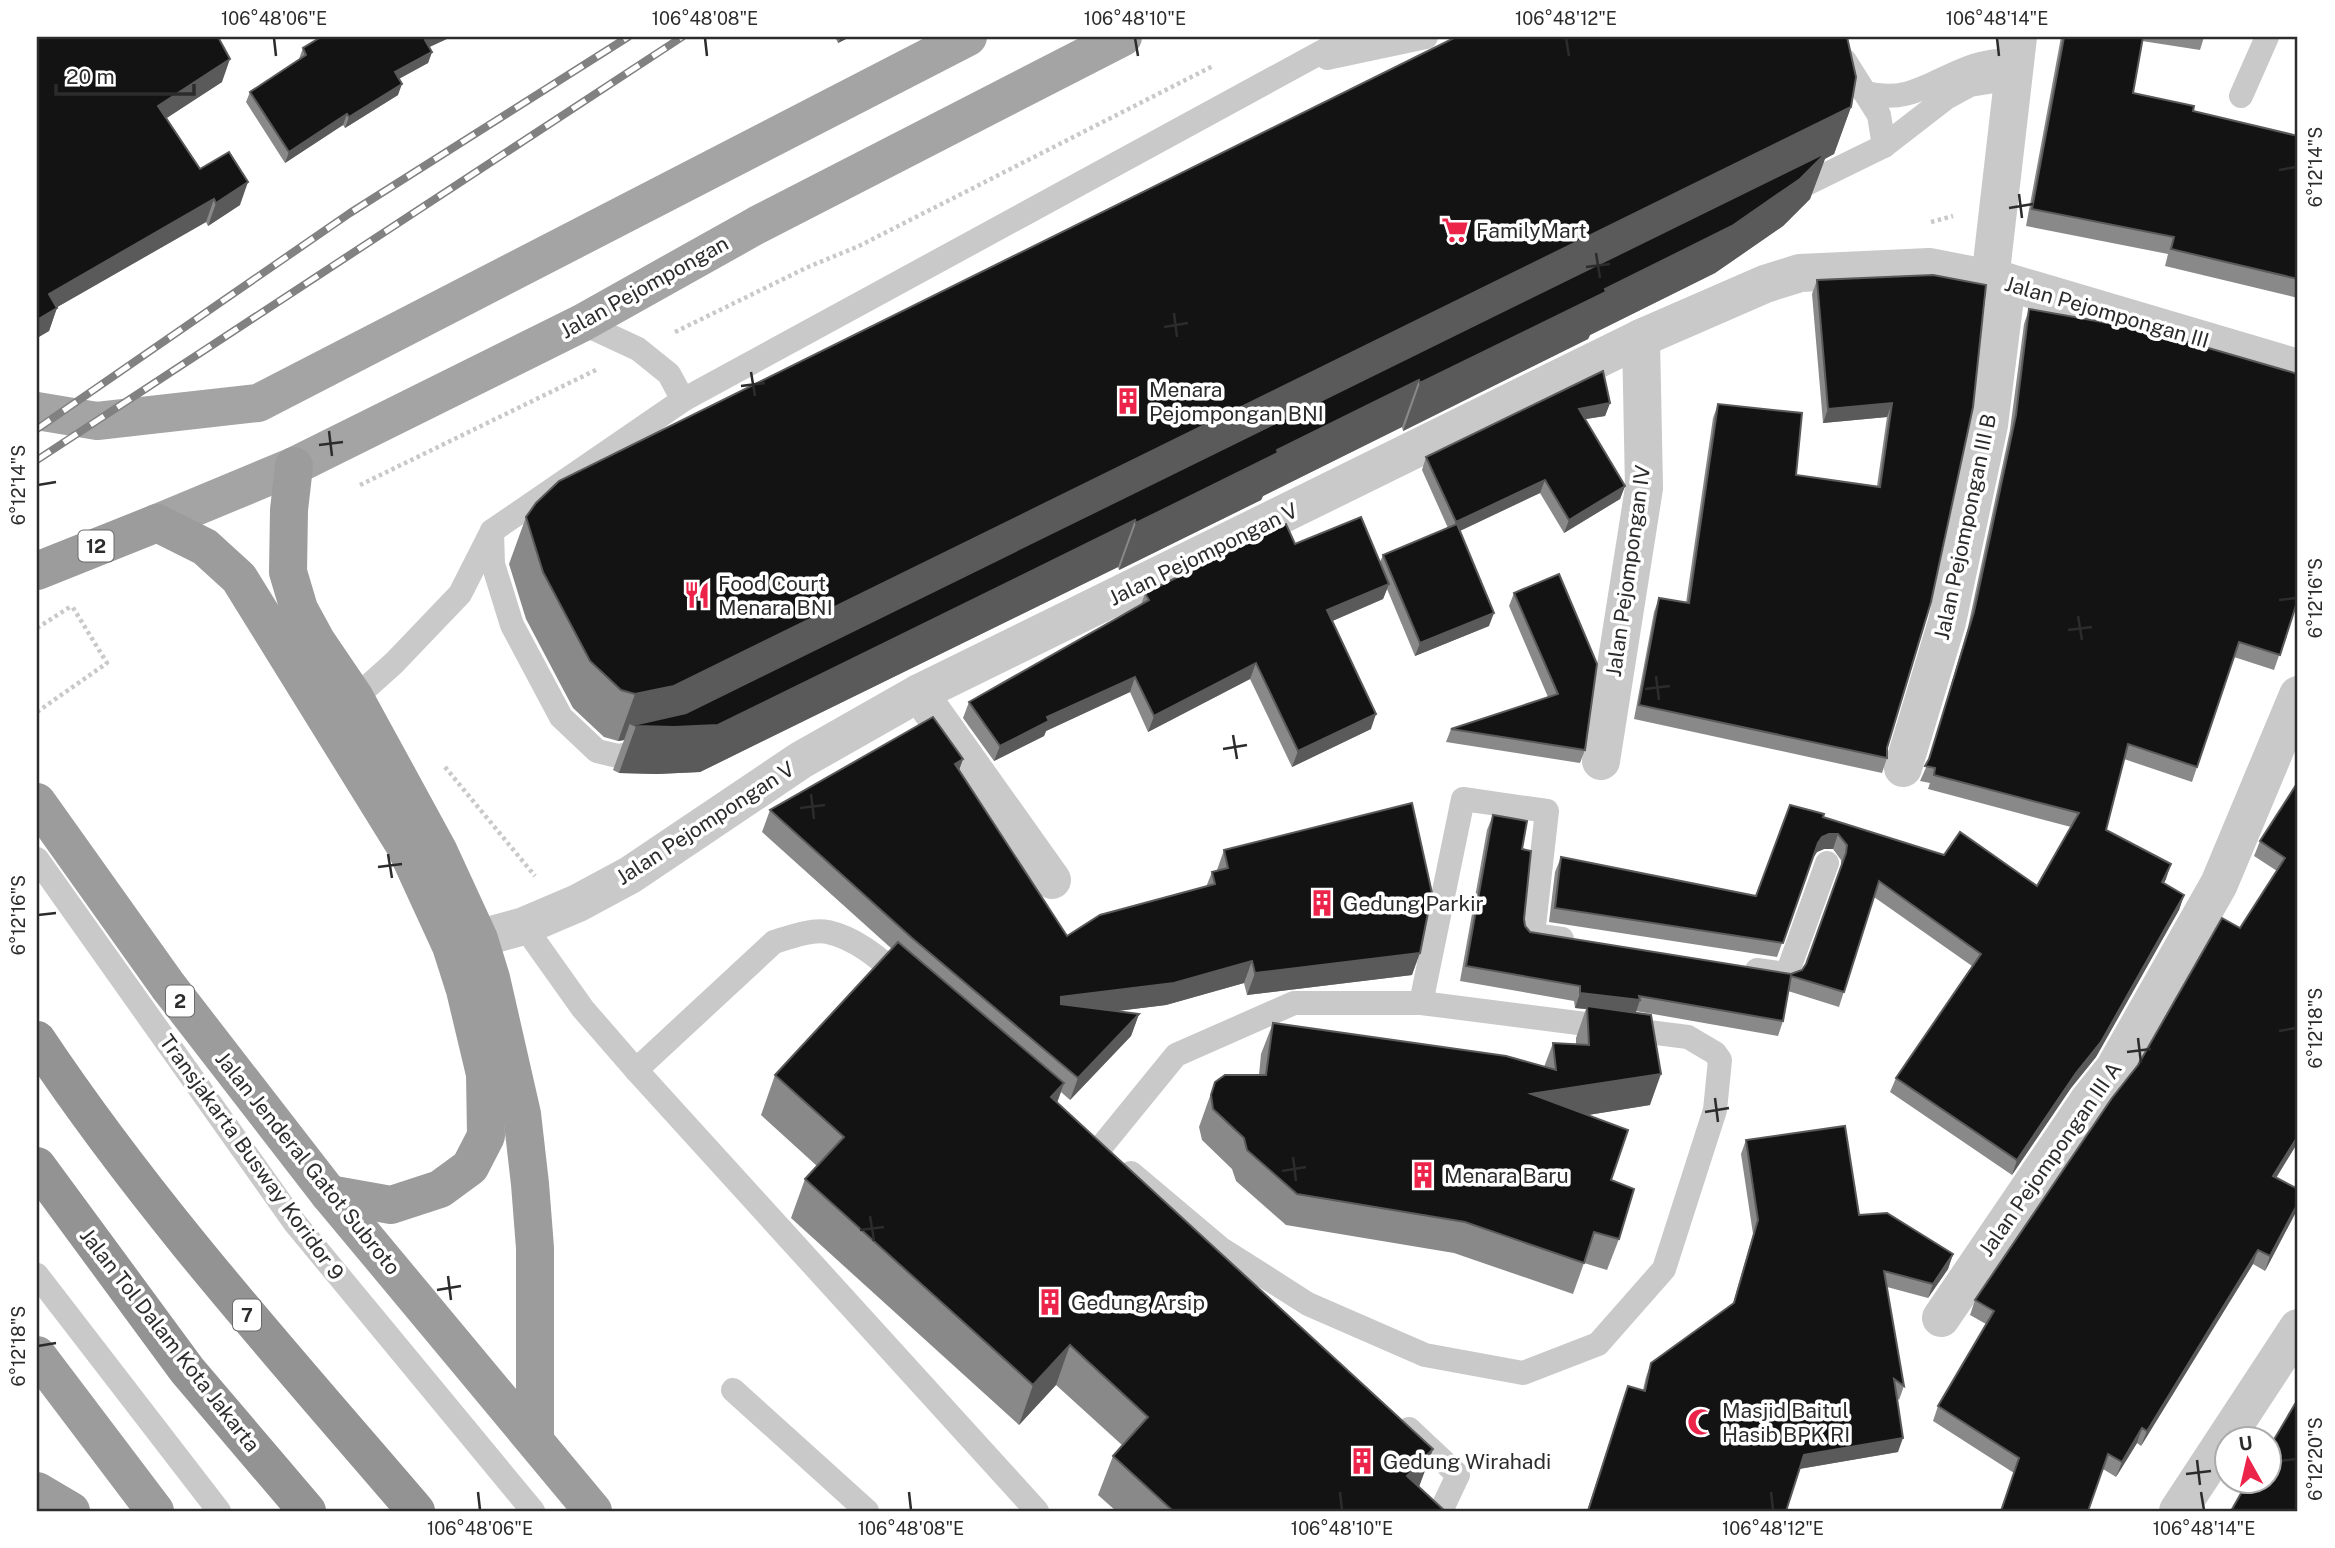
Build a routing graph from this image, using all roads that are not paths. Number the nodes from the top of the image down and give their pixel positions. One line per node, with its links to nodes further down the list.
1 (968, 37): 18 (main road)
2 (1124, 37): 14 (main road, Jalan Pejompongan)
3 (1349, 37): 8 (lane)
4 (1426, 37): 8 (lane)
5 (1820, 37): 9 (lane)
6 (2267, 37): 10 (lane)
7 (2016, 58): 9 (lane); 11 (lane); 13 (street, Jalan Pejompongan III)
8 (1300, 63): 17 (lane)
9 (1865, 93): 11 (lane)
10 (2241, 96)
11 (1884, 146): 12 (lane)
12 (1773, 200)
13 (1999, 281): 15 (street, Jalan Pejompongan V); 16 (street, Jalan Pejompongan III); 28 (street, Jalan Pejompongan III B)
14 (582, 323): 17 (lane); 19 (main road, Jalan Pejompongan)
15 (1641, 338): 23 (street, Jalan Pejompongan V); 27 (street, Jalan Pejompongan IV)
16 (2298, 368)
17 (683, 400): 21 (lane)
18 (37, 411)
19 (294, 466): 20 (main road, Jalan Pejompongan); 25 (highway)
20 (157, 523): 22 (highway, 12); 25 (highway)
21 (492, 531): 25 (lane); 26 (lane)
22 (37, 571)
23 (919, 694): 32 (street); 33 (street, Jalan Pejompongan V)
24 (2298, 695): 47 (street, Jalan Pejompongan III A)
25 (340, 706): 34 (highway)
26 (674, 741)
27 (1601, 761)
28 (1903, 768)
29 (37, 802): 44 (highway, Jalan Jenderal Gatot Subroto / 2)
30 (37, 859): 59 (lane, Transjakarta Busway Koridor 9)
31 (1827, 863): 36 (lane)
32 (1052, 880)
33 (524, 926): 34 (street, Jalan Pejompongan V); 40 (lane)
34 (465, 942): 44 (highway); 52 (highway)
35 (1587, 943): 38 (lane)
36 (1734, 966)
37 (928, 999): 40 (lane)
38 (1421, 1003): 42 (lane); 42 (lane)
39 (37, 1040): 58 (highway, 7)
40 (636, 1070): 62 (lane)
41 (1081, 1130): 42 (lane)
42 (1101, 1147): 46 (lane)
43 (37, 1166): 57 (highway, Jalan Tol Dalam Kota Jakarta)
44 (329, 1194): 52 (highway, Jalan Jenderal Gatot Subroto / 2)
45 (37, 1275): 56 (lane)
46 (1285, 1316)
47 (1941, 1318)
48 (2298, 1328): 64 (street)
49 (37, 1355): 55 (highway)
50 (733, 1390): 61 (lane)
51 (1387, 1409): 63 (lane)
52 (535, 1440): 60 (highway, Jalan Jenderal Gatot Subroto / 2)
53 (37, 1491): 54 (highway)
54 (71, 1511)
55 (155, 1511)
56 (219, 1511)
57 (307, 1511)
58 (416, 1511)
59 (533, 1511)
60 (593, 1511)
61 (867, 1511)
62 (1037, 1511)
63 (1441, 1511)
64 (2178, 1511)

